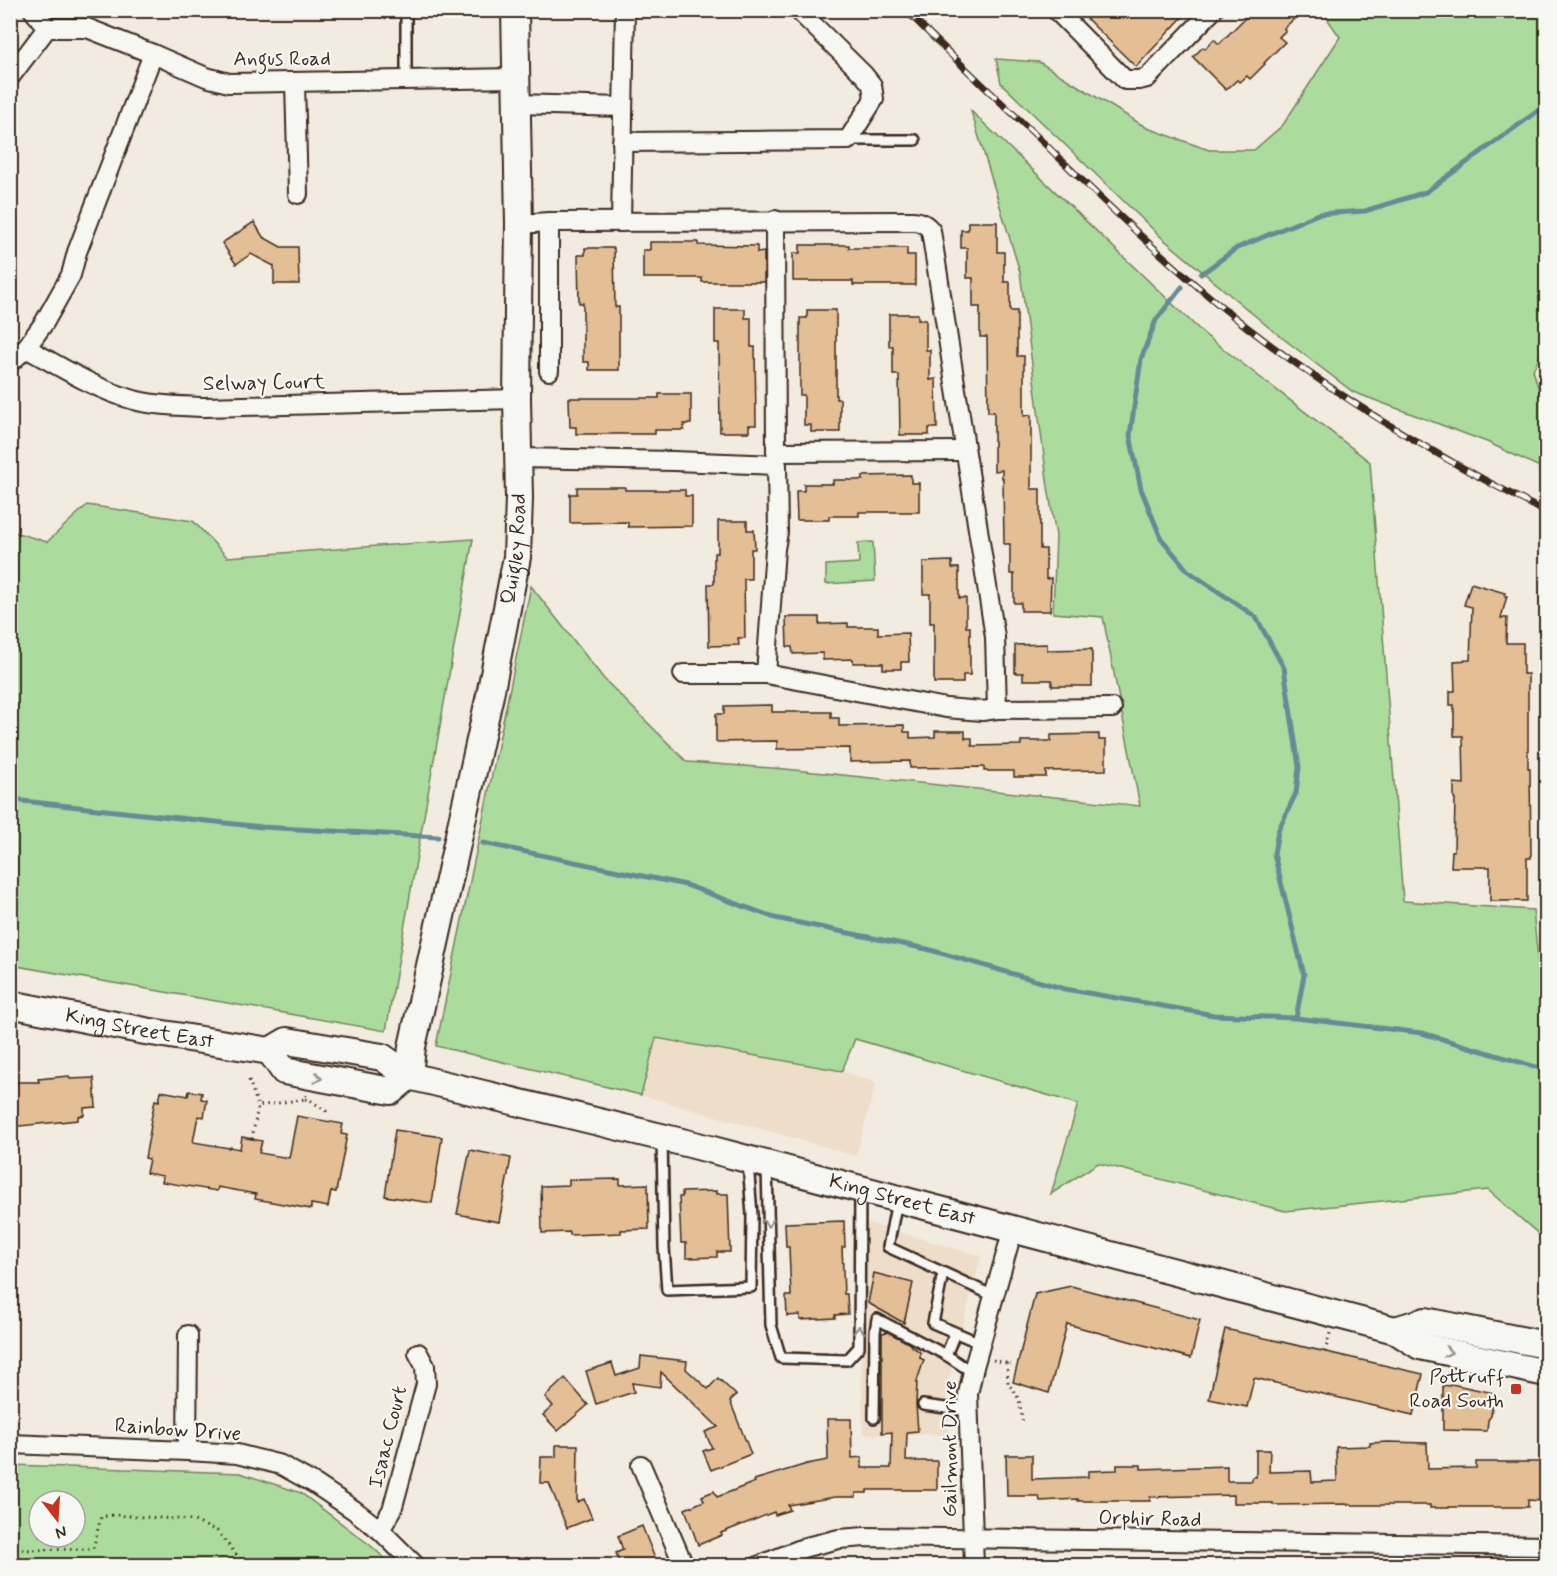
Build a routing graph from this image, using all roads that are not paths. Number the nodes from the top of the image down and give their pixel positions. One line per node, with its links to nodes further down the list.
1 (33, 10): 8 (street)
2 (406, 10): 12 (lane)
3 (515, 10): 11 (main road, Quigley Road)
4 (625, 10): 15 (street)
5 (798, 10): 16 (street)
6 (1056, 10): 7 (street)
7 (1213, 10)
8 (47, 28): 9 (street, Angus Road); 10 (street)
9 (153, 54): 13 (street, Angus Road); 24 (street)
10 (10, 77)
11 (516, 78): 12 (street, Angus Road); 14 (main road, Quigley Road)
12 (406, 79): 13 (street, Angus Road)
13 (295, 83): 19 (street)
14 (517, 104): 15 (street); 23 (main road, Quigley Road)
15 (622, 107): 18 (street)
16 (849, 140): 17 (lane); 18 (street)
17 (915, 140)
18 (622, 142): 22 (street)
19 (298, 194)
20 (775, 220): 22 (street); 28 (street); 30 (street)
21 (549, 222): 22 (street); 23 (street); 26 (street)
22 (621, 222)
23 (519, 224): 27 (main road, Quigley Road)
24 (26, 348): 25 (street); 27 (street, Selway Court)
25 (10, 363)
26 (549, 371)
27 (517, 399): 29 (main road, Quigley Road)
28 (965, 451): 30 (street); 34 (street)
29 (519, 458): 30 (street); 36 (main road, Quigley Road)
30 (777, 459): 32 (street)
31 (683, 674): 32 (street)
32 (766, 675): 34 (street)
33 (1112, 708): 34 (street)
34 (997, 709)
35 (10, 1004): 36 (main road, King Street East)
36 (409, 1076): 37 (main road, King Street East)
37 (662, 1138): 38 (main road, King Street East); 38 (lane)
38 (757, 1162): 39 (main road, King Street East); 39 (lane, one-way to 39)
39 (860, 1189): 40 (main road, King Street East)
40 (897, 1199): 41 (main road, King Street East); 42 (lane)
41 (1013, 1229): 43 (street, Gailmont Drive); 44 (main road, King Street East)
42 (943, 1272): 43 (lane); 45 (lane)
43 (994, 1296): 47 (street, Gailmont Drive)
44 (1395, 1330): 48 (main road); 52 (main road, King Street East, one-way to 52)
45 (955, 1333): 47 (lane); 50 (lane)
46 (188, 1335): 57 (street)
47 (980, 1343): 51 (street, Gailmont Drive)
48 (1546, 1345)
49 (418, 1353): 59 (street, Isaac Court)
50 (946, 1355): 51 (lane); 55 (lane)
51 (972, 1372): 54 (street, Gailmont Drive)
52 (1546, 1373)
53 (923, 1405): 54 (lane)
54 (969, 1411): 60 (street, Gailmont Drive)
55 (874, 1418)
56 (10, 1444): 57 (street, Rainbow Drive)
57 (187, 1451): 59 (street, Rainbow Drive)
58 (641, 1465): 63 (street)
59 (380, 1530): 62 (street, Rainbow Drive)
60 (974, 1540): 61 (street, Orphir Road); 64 (street, Orphir Road); 65 (street, Gailmont Drive)
61 (1546, 1546)
62 (416, 1566)
63 (684, 1566)
64 (758, 1566)
65 (974, 1566)

